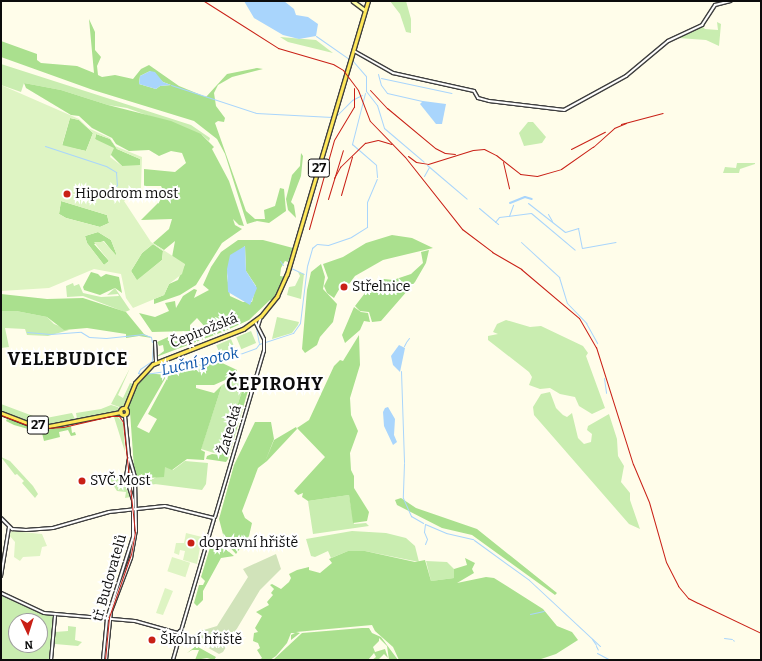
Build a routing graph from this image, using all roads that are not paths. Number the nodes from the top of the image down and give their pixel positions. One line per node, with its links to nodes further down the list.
1 (353, 1): 4 (main road)
2 (368, 1): 4 (main road, 27)
3 (731, 1): 5 (street)
4 (365, 10): 5 (main road, 27)
5 (354, 51): 6 (main road, Čepirožská / 27)
6 (267, 310): 7 (main road, Čepirožská / 27); 8 (street)
7 (254, 321): 8 (street, Žatecká); 9 (main road, Čepirožská / 27)
8 (258, 327): 9 (street); 19 (street, Žatecká)
9 (243, 329): 11 (main road, Čepirožská / 27)
10 (155, 342): 11 (street)
11 (156, 362): 12 (main road, Čepirožská / 27)
12 (125, 408): 13 (main road); 15 (main road)
13 (121, 412): 14 (main road, 27); 15 (main road)
14 (1, 413)
15 (125, 416): 16 (street, tř. Budovatelů)
16 (129, 456): 17 (street, tř. Budovatelů); 17 (street, tř. Budovatelů)
17 (135, 509): 19 (street); 20 (street); 24 (street, tř. Budovatelů)
18 (1, 518): 20 (street)
19 (214, 518): 25 (street, Žatecká)
20 (10, 529): 21 (street)
21 (1, 576)
22 (1, 593): 23 (street)
23 (55, 615): 24 (street); 26 (street)
24 (108, 619): 25 (street); 27 (street, tř. Budovatelů)
25 (180, 632): 28 (street)
26 (51, 660)
27 (104, 660)
28 (173, 660)

